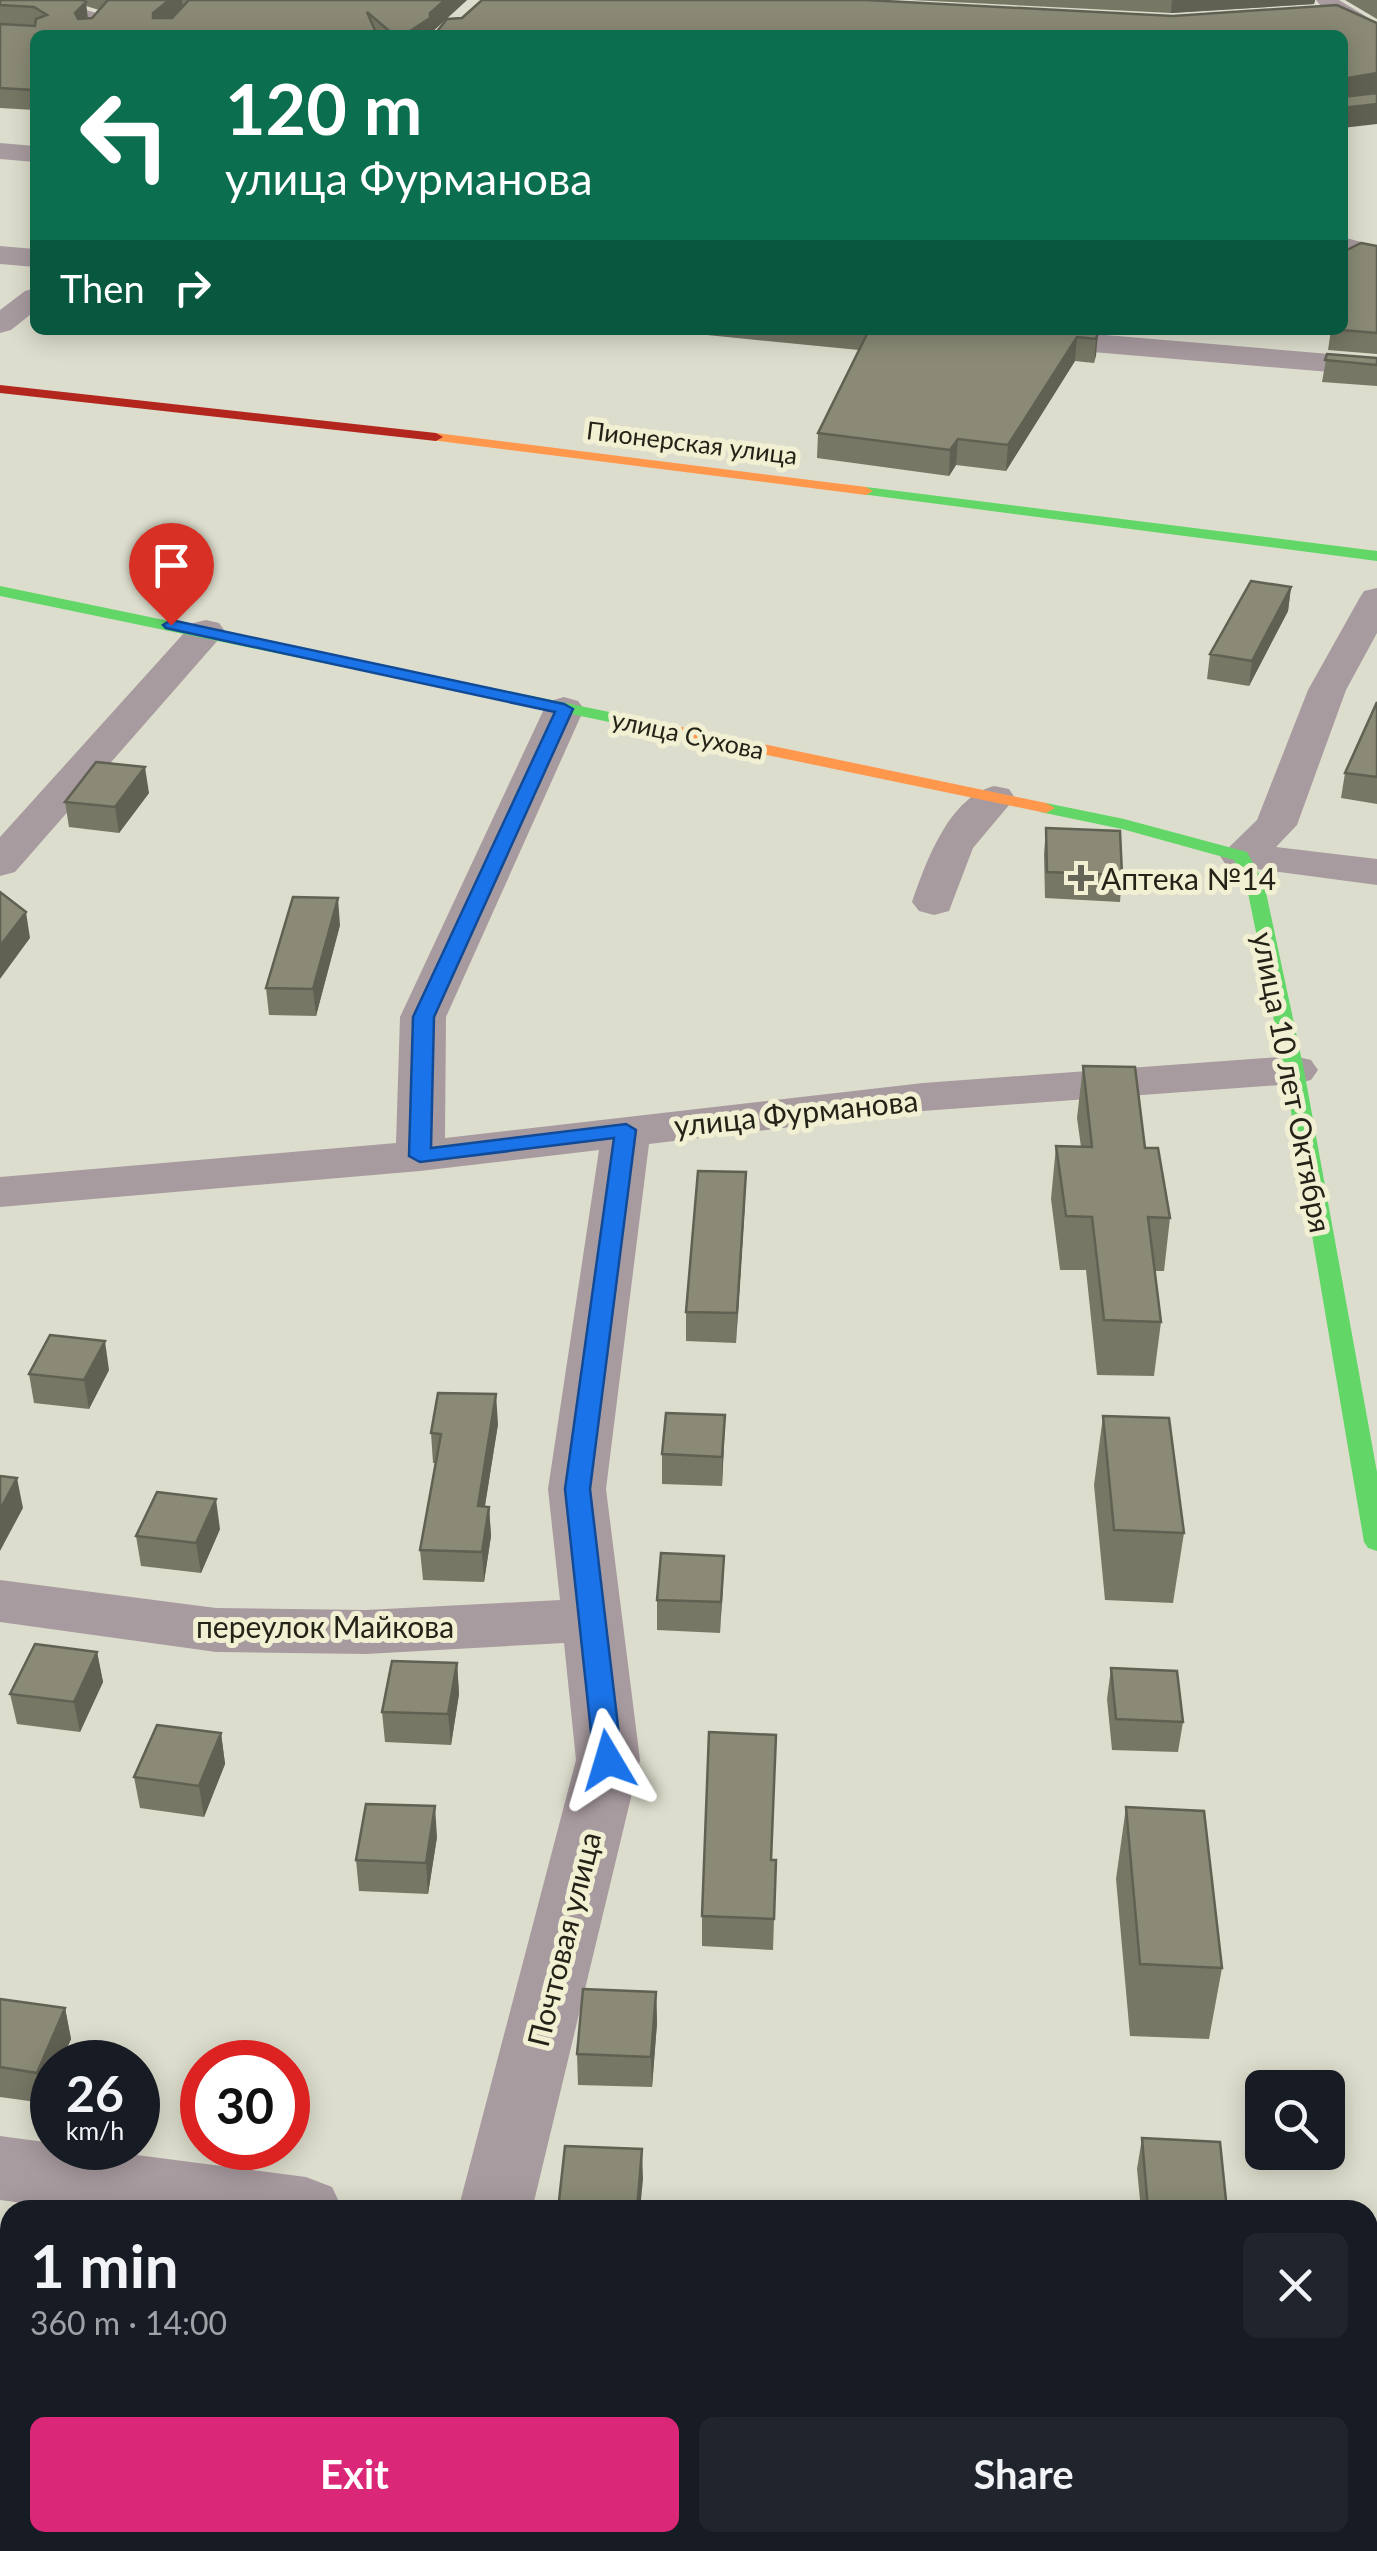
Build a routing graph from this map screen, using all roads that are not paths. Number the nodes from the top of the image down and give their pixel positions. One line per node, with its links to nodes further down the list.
1 (77, 10): 4 (lane)
2 (1303, 16): 3 (street)
3 (1336, 16): 5 (street)
4 (91, 30)
5 (1377, 33)
6 (0, 151): 7 (street)
7 (30, 154)
8 (1348, 247): 10 (street)
9 (0, 254): 11 (street)
10 (1377, 255)
11 (30, 257)
12 (30, 301): 13 (street)
13 (0, 324)
14 (1045, 335): 15 (street)
15 (1377, 367)
16 (0, 389): 17 (street, Пионерская улица)
17 (1377, 556)
18 (0, 592): 20 (street, улица Сухова)
19 (1377, 599): 23 (street)
20 (206, 631): 21 (street, улица Сухова); 24 (street)
21 (564, 709): 22 (street, улица Сухова); 29 (street)
22 (994, 798): 23 (street, улица Сухова); 26 (street)
23 (1241, 856): 25 (street, улица Сухова); 27 (street, улица 10 лет Октября)
24 (0, 863)
25 (1377, 872)
26 (934, 902)
27 (1294, 1070): 28 (street, улица Фурманова); 31 (street, улица 10 лет Октября)
28 (626, 1130): 29 (street, улица Фурманова); 34 (street, Почтовая улица)
29 (420, 1156): 30 (street, улица Фурманова)
30 (0, 1192)
31 (1358, 1335): 32 (street, улица 10 лет Октября)
32 (1377, 1542)
33 (0, 1601): 34 (street, переулок Майкова)
34 (592, 1620): 37 (street, Почтовая улица)
35 (0, 2168): 36 (street)
36 (233, 2200)
37 (498, 2200)

